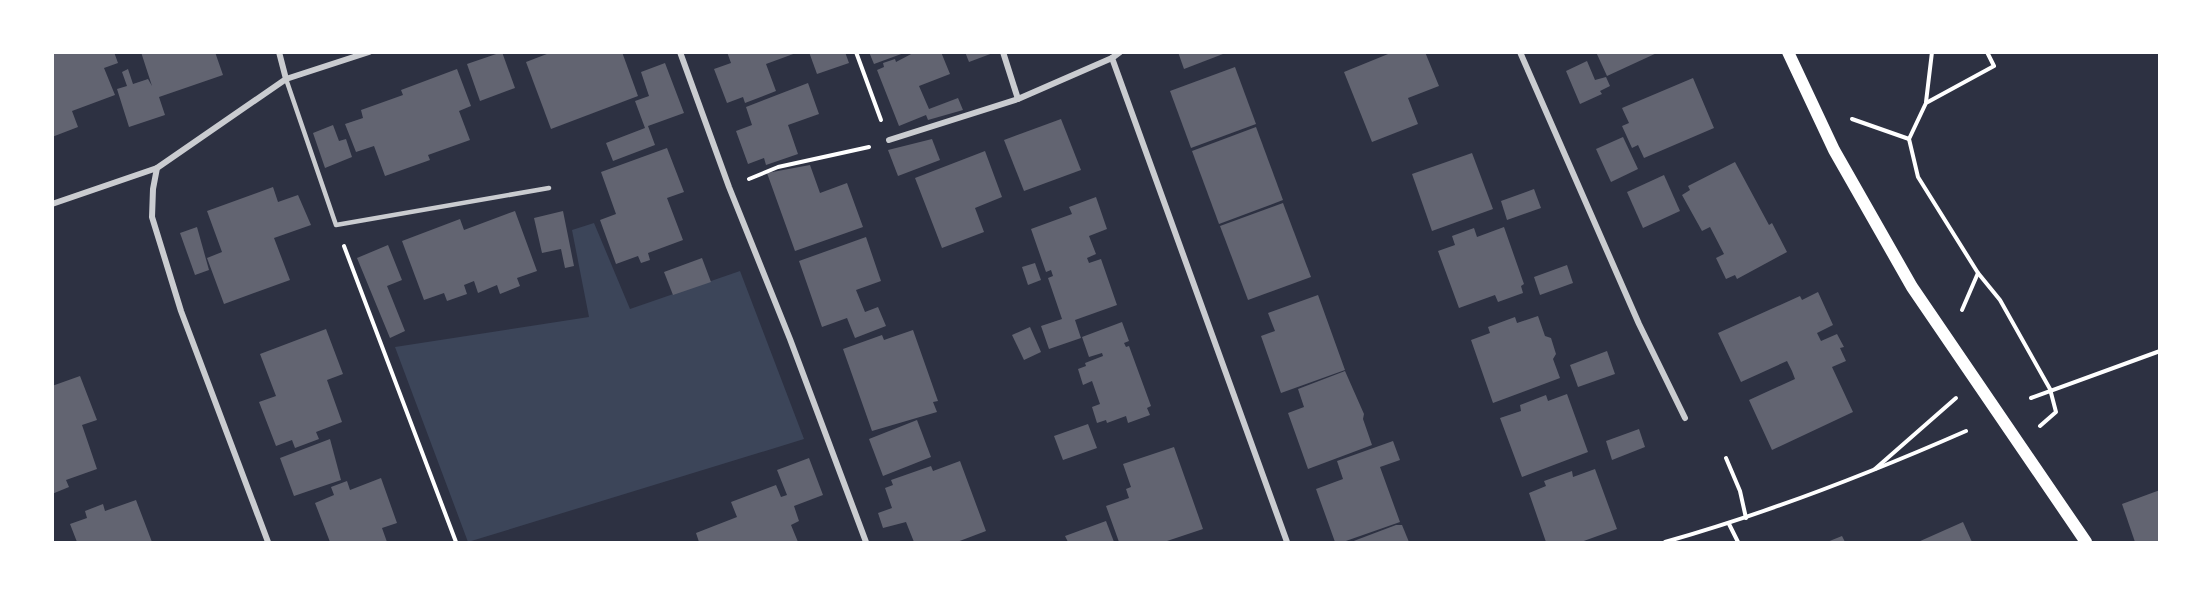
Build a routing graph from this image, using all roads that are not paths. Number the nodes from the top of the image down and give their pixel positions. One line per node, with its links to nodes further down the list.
1 (279, 52): 9 (street)
2 (369, 52): 9 (street)
3 (680, 52): 17 (street)
4 (1003, 52): 10 (street)
5 (1120, 52): 8 (street)
6 (1520, 52): 15 (street)
7 (1788, 52): 19 (main road)
8 (1112, 58): 10 (street); 18 (street)
9 (286, 79): 12 (street); 13 (lane)
10 (1018, 99): 11 (street)
11 (890, 140)
12 (157, 168): 14 (street); 16 (street)
13 (549, 188)
14 (52, 204)
15 (1685, 418)
16 (268, 543)
17 (866, 543)
18 (1287, 543)
19 (2086, 543)

